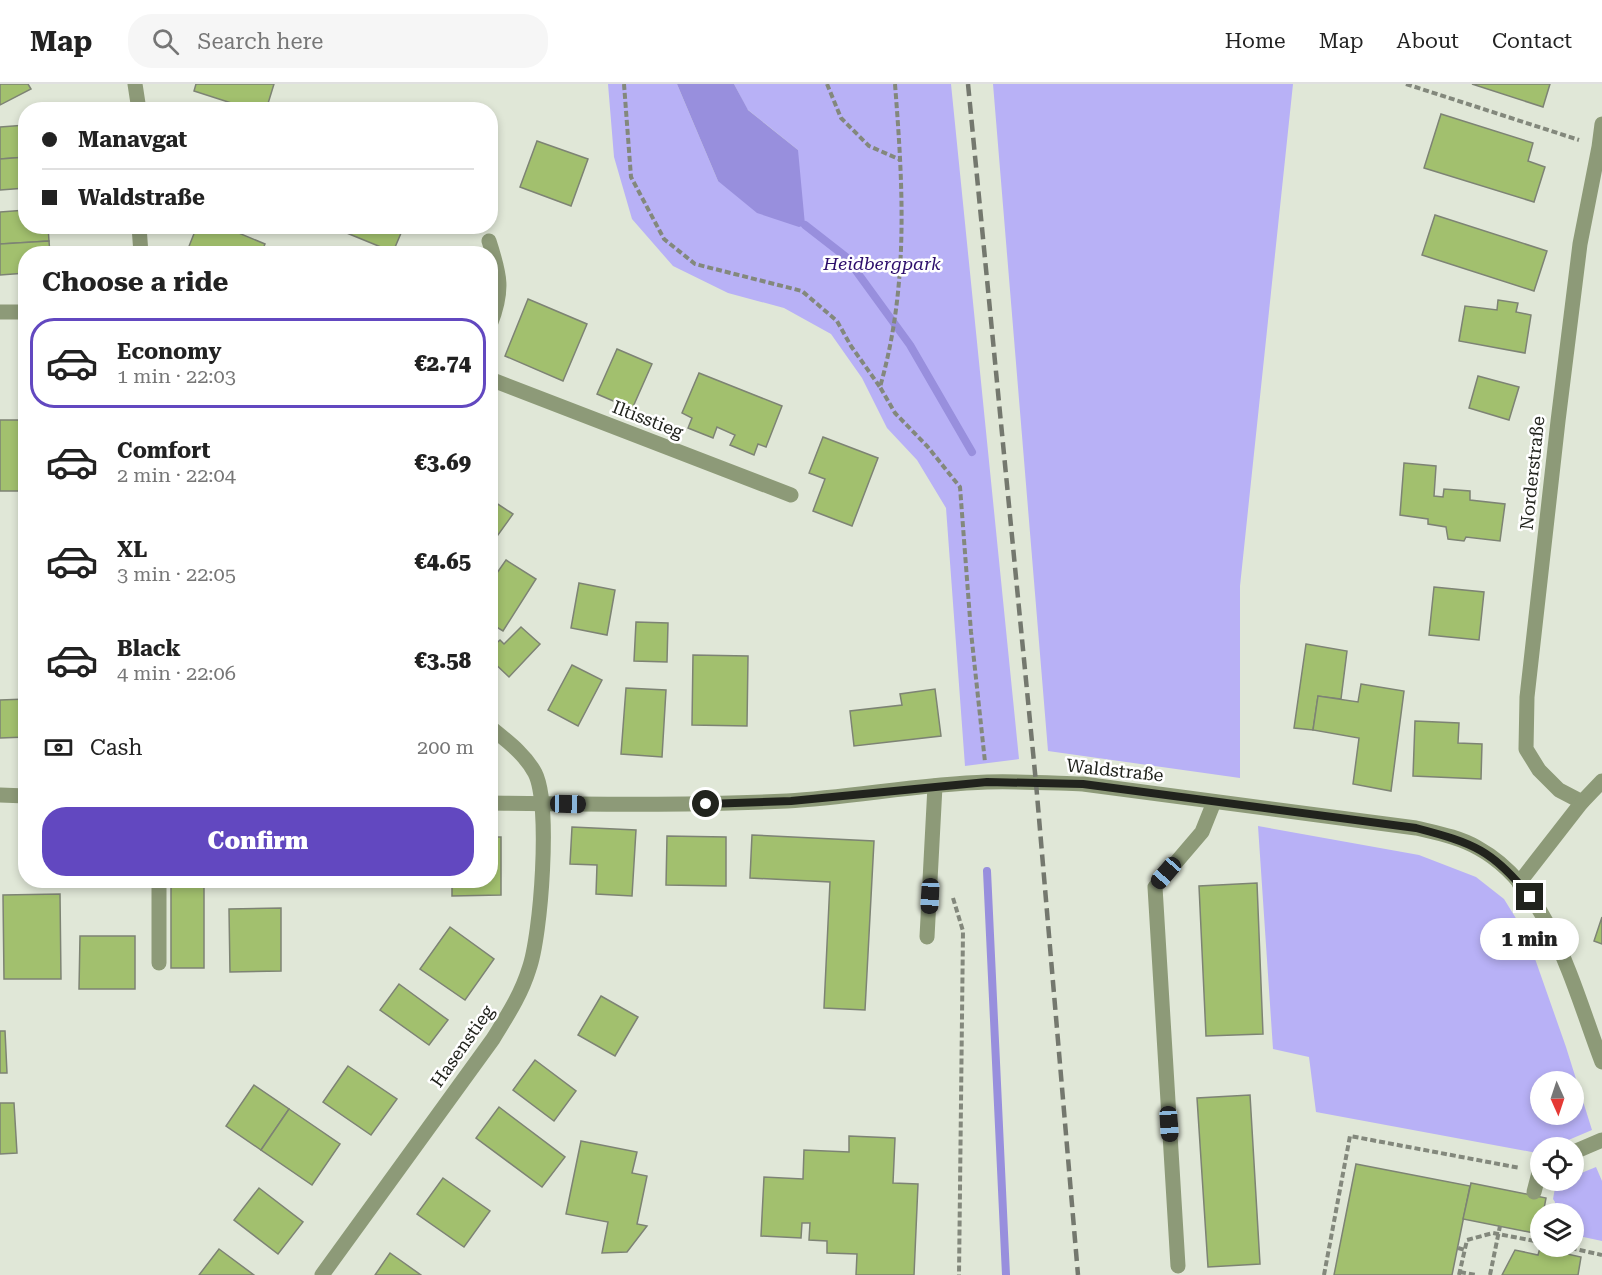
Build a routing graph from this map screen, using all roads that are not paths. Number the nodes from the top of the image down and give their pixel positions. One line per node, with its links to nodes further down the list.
1 (135, 84): 2 (street)
2 (138, 102)
3 (1602, 124): 18 (street, Norderstraße)
4 (489, 241): 5 (street)
5 (491, 246)
6 (498, 270): 7 (street)
7 (498, 298)
8 (0, 312): 9 (street)
9 (18, 312)
10 (498, 382): 11 (street, Iltisstieg)
11 (791, 495)
12 (498, 734): 20 (street, Hasenstieg)
13 (1602, 781): 18 (street)
14 (935, 786): 17 (street, Waldstraße); 20 (street, Waldstraße); 23 (street)
15 (0, 795): 16 (street)
16 (18, 796)
17 (1214, 802): 21 (street, Waldstraße); 28 (street)
18 (1582, 802): 21 (street)
19 (498, 803): 20 (street, Waldstraße)
20 (542, 804): 29 (street, Hasenstieg)
21 (1519, 883): 25 (street, Waldstraße)
22 (159, 888): 24 (street)
23 (927, 937)
24 (159, 963)
25 (1602, 1062)
26 (1602, 1140): 27 (street)
27 (1584, 1148)
28 (1178, 1266)
29 (322, 1275)

